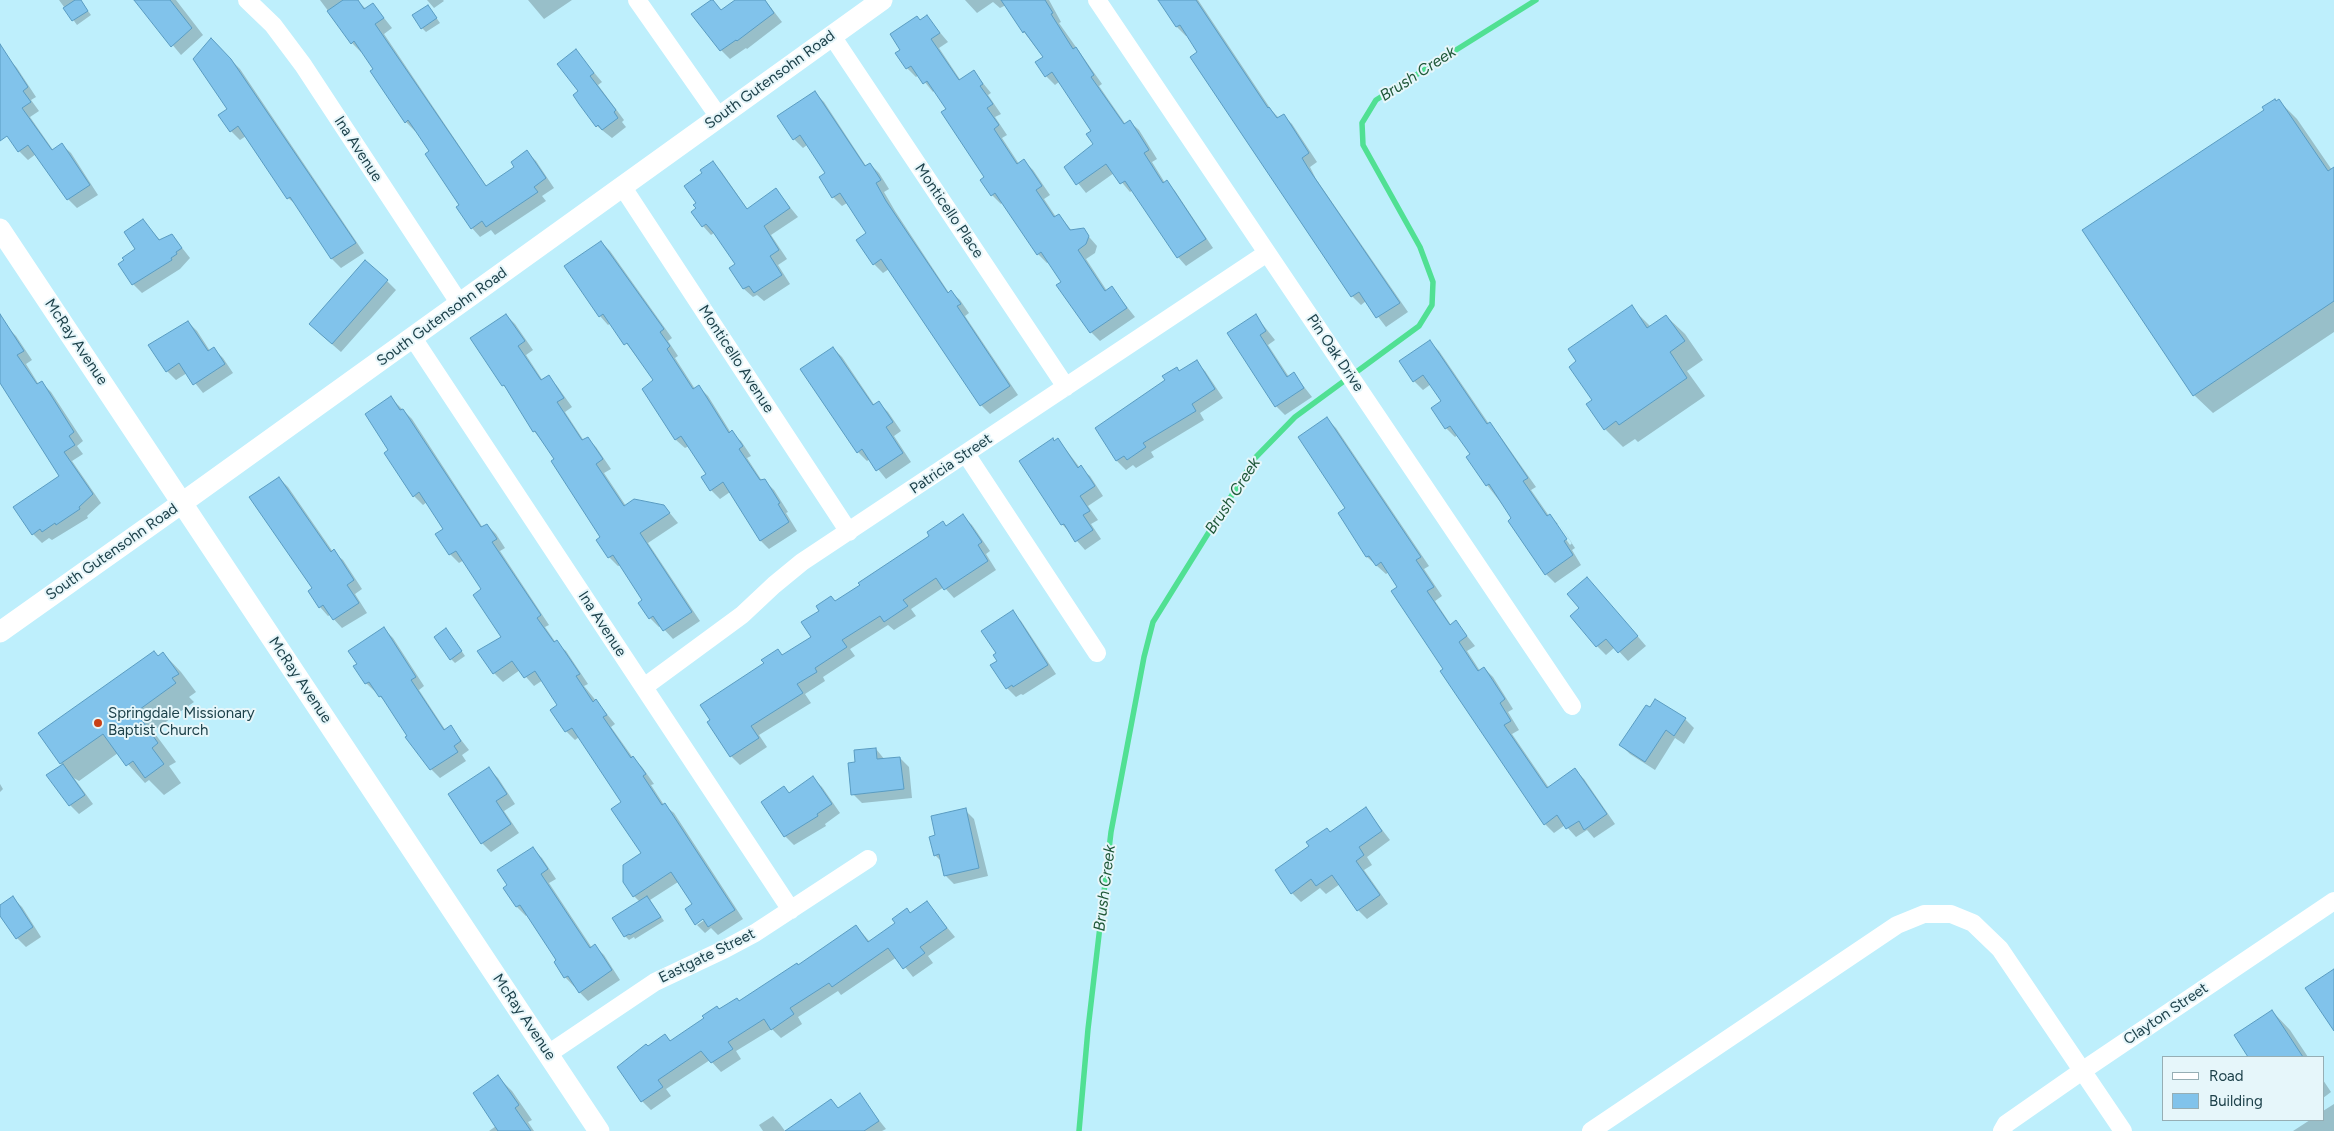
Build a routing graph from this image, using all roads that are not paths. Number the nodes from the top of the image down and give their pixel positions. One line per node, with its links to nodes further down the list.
1 (247, 0): 10 (street, Ina Avenue)
2 (637, 0): 6 (street)
3 (882, 0): 5 (street, South Gutensohn Road)
4 (1097, 0): 9 (street, Pin Oak Drive)
5 (832, 36): 6 (street, South Gutensohn Road); 12 (street, Monticello Place)
6 (719, 117): 7 (street, South Gutensohn Road)
7 (622, 186): 10 (street, South Gutensohn Road); 15 (street, Monticello Avenue)
8 (0, 229): 14 (street, McRay Avenue)
9 (1268, 253): 12 (street, Patricia Street); 19 (street, Pin Oak Drive)
10 (460, 304): 11 (street, South Gutensohn Road)
11 (413, 338): 14 (street, South Gutensohn Road); 18 (street, Ina Avenue)
12 (1066, 387): 13 (street, Patricia Street)
13 (966, 454): 15 (street, Patricia Street); 17 (street)
14 (182, 503): 16 (street, South Gutensohn Road); 23 (street, McRay Avenue)
15 (849, 532): 18 (street, Patricia Street)
16 (0, 632)
17 (1097, 653)
18 (644, 687): 22 (street, Ina Avenue)
19 (1572, 706)
20 (868, 859): 22 (street, Eastgate Street)
21 (2334, 901): 24 (street, Clayton Street)
22 (791, 910): 23 (street, Eastgate Street)
23 (548, 1054): 25 (street, McRay Avenue)
24 (2082, 1071): 26 (street); 27 (street, Clayton Street); 28 (street)
25 (599, 1131)
26 (1591, 1131)
27 (2002, 1131)
28 (2122, 1131)

